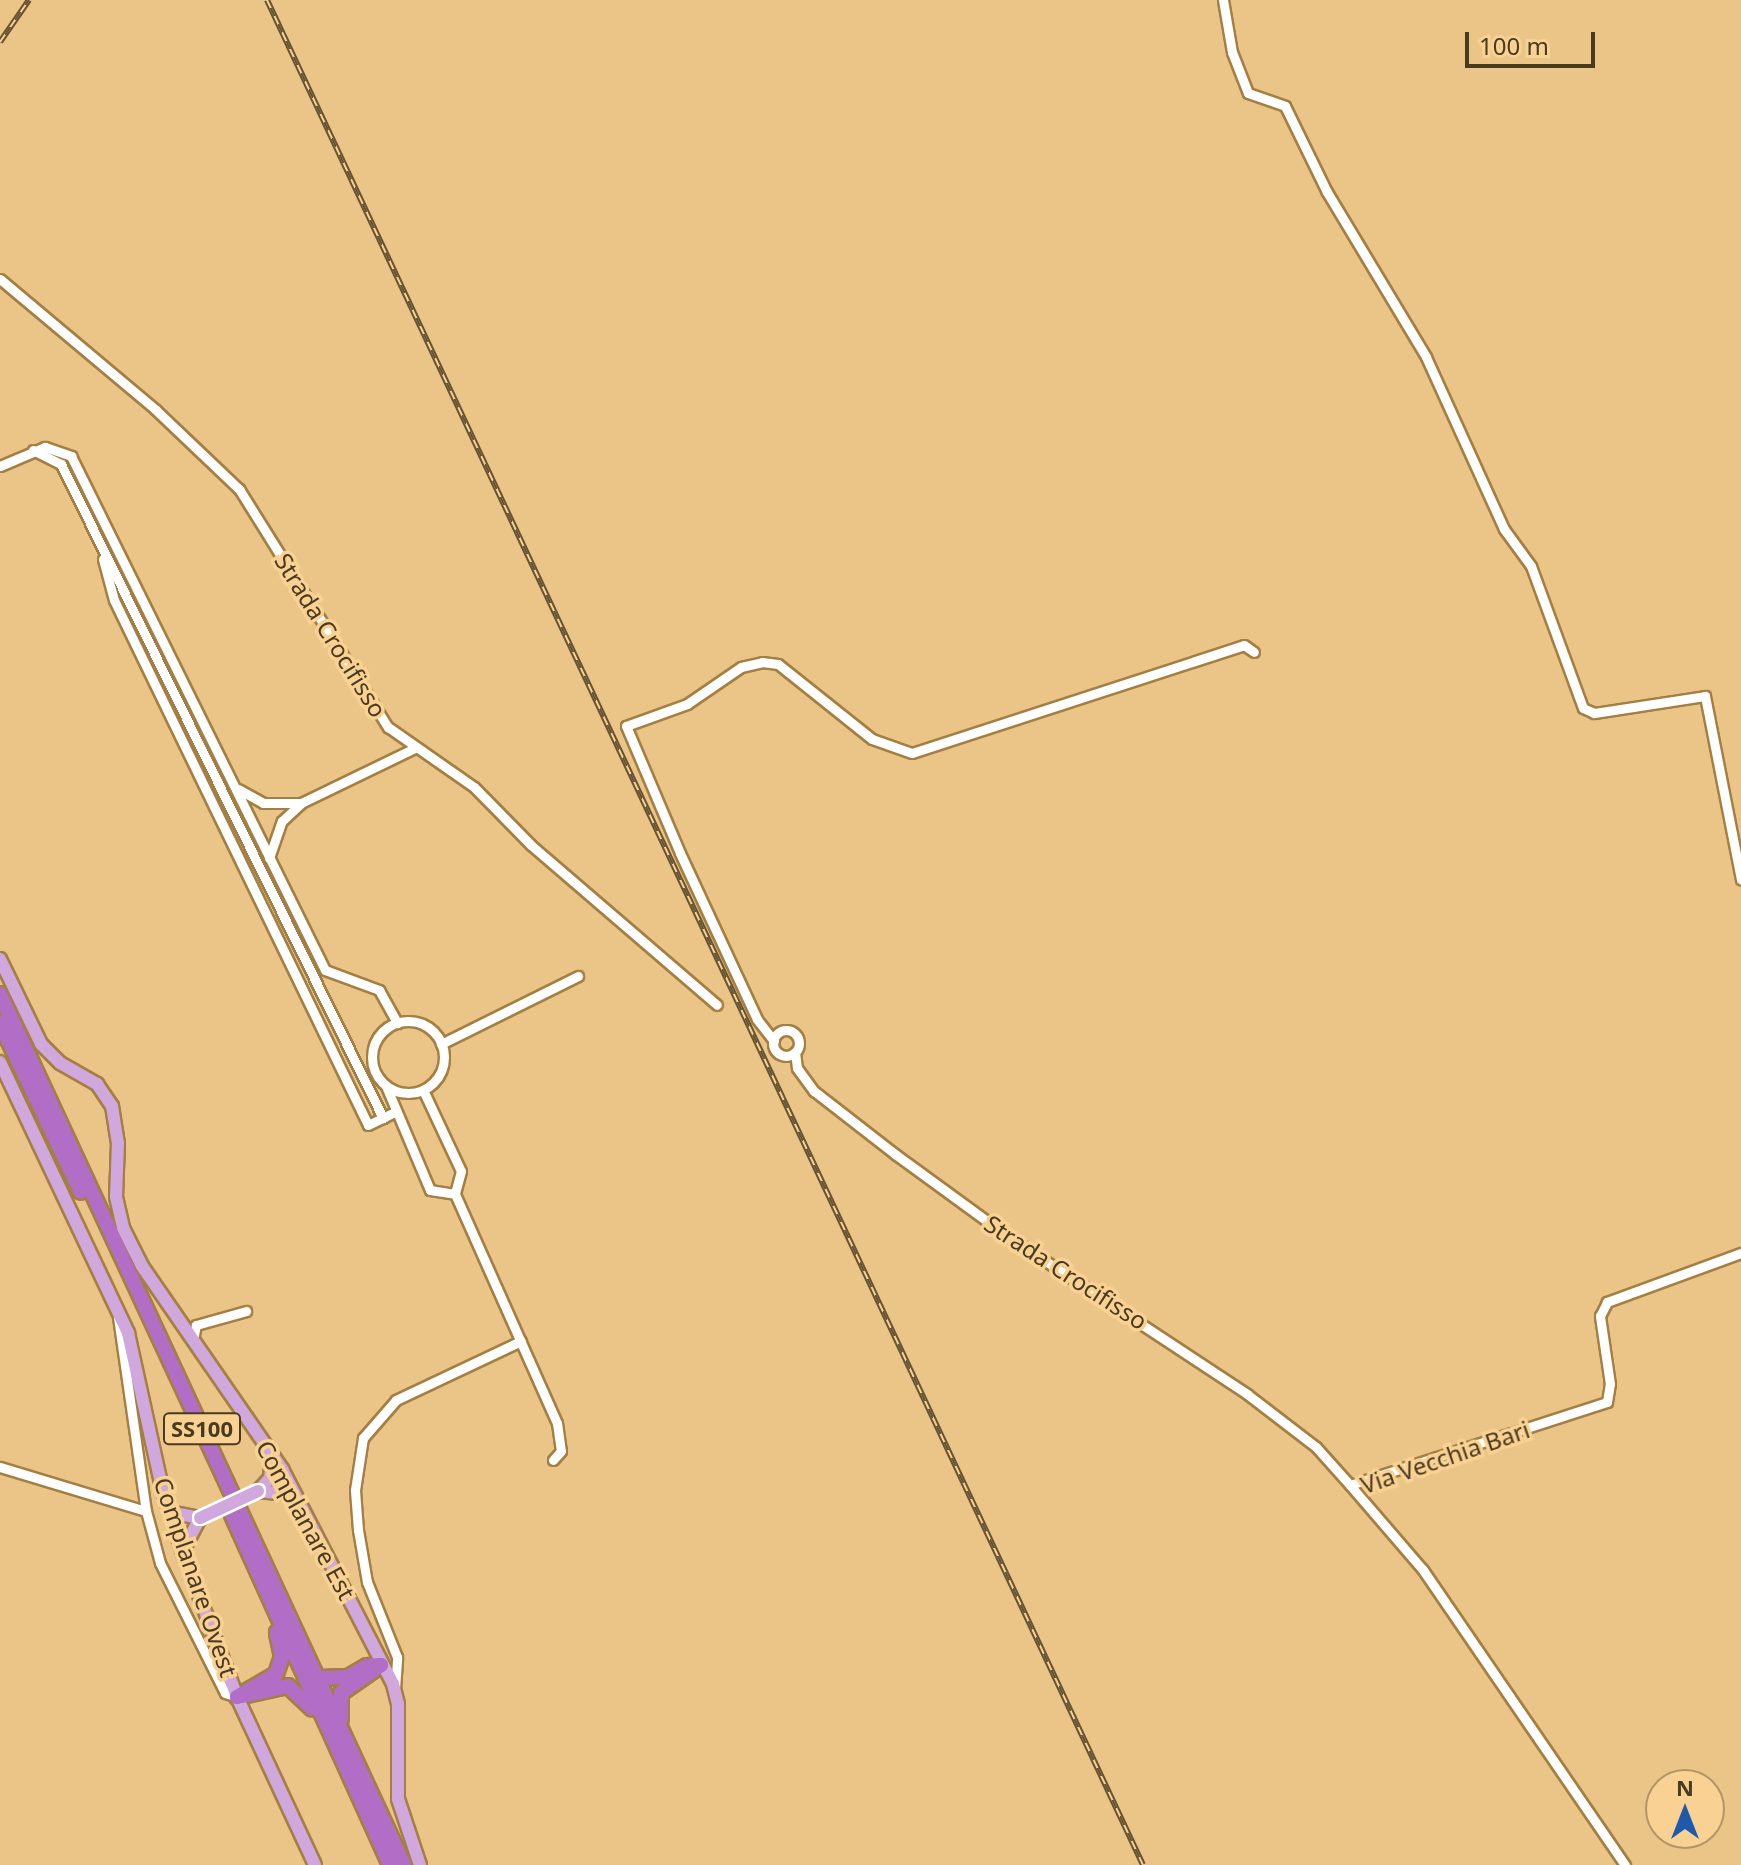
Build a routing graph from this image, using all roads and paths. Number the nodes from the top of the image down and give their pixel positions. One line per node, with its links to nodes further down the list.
1 (1223, 0): 11 (street)
2 (0, 279): 7 (street, Strada Crocifisso)
3 (33, 450): 4 (street); 5 (street); 8 (street)
4 (0, 466)
5 (98, 541): 29 (street); 29 (street)
6 (1254, 652): 16 (street, Strada Crocifisso)
7 (415, 748): 9 (street); 15 (street, Strada Crocifisso)
8 (235, 787): 9 (street); 10 (street)
9 (301, 803): 10 (street)
10 (268, 859): 18 (street)
11 (1741, 879)
12 (0, 959): 34 (main road, Complanare Est)
13 (578, 976): 21 (street)
14 (0, 994): 48 (highway, SS100)
15 (717, 1005)
16 (757, 1019): 19 (street); 20 (street, Strada Crocifisso)
17 (0, 1023): 45 (highway, SS100)
18 (397, 1023): 21 (street); 26 (street)
19 (785, 1031): 20 (street); 22 (street)
20 (774, 1041): 23 (street, Strada Crocifisso)
21 (441, 1044): 27 (street)
22 (795, 1052): 23 (street); 25 (street)
23 (784, 1056): 25 (street, Strada Crocifisso)
24 (0, 1062): 32 (main road, Complanare Ovest)
25 (807, 1083): 39 (street, Strada Crocifisso)
26 (386, 1086): 27 (street); 28 (street)
27 (423, 1090): 30 (street)
28 (393, 1113): 29 (street); 30 (street)
29 (383, 1118)
30 (455, 1194): 35 (street)
31 (1741, 1253): 39 (street, Via Vecchia Bari)
32 (118, 1310): 42 (street); 43 (main road, Complanare Ovest)
33 (246, 1311): 34 (street)
34 (193, 1340): 36 (main road, Complanare Est)
35 (521, 1341): 37 (street); 49 (street)
36 (271, 1452): 40 (main road); 41 (main road, Complanare Est)
37 (553, 1460)
38 (0, 1467): 42 (street)
39 (1350, 1485): 57 (street, Via Vecchia Bari)
40 (258, 1491): 41 (main road); 44 (main road, bridge)
41 (295, 1495): 47 (main road, Complanare Est)
42 (146, 1511): 50 (street)
43 (169, 1512): 44 (main road); 46 (main road, Complanare Ovest)
44 (200, 1518): 46 (main road)
45 (236, 1524): 50 (highway, SS100); 51 (highway, SS100)
46 (183, 1553): 50 (main road, Complanare Ovest)
47 (381, 1665): 48 (highway); 49 (main road, Complanare Est); 52 (highway, SS100)
48 (319, 1678): 52 (highway, SS100)
49 (395, 1692): 56 (main road, Complanare Est)
50 (237, 1697): 51 (highway, SS100); 53 (main road, Complanare Ovest)
51 (329, 1731): 54 (highway, SS100)
52 (345, 1735): 55 (highway, SS100)
53 (315, 1865)
54 (390, 1865)
55 (404, 1865)
56 (420, 1865)
57 (1625, 1865)

